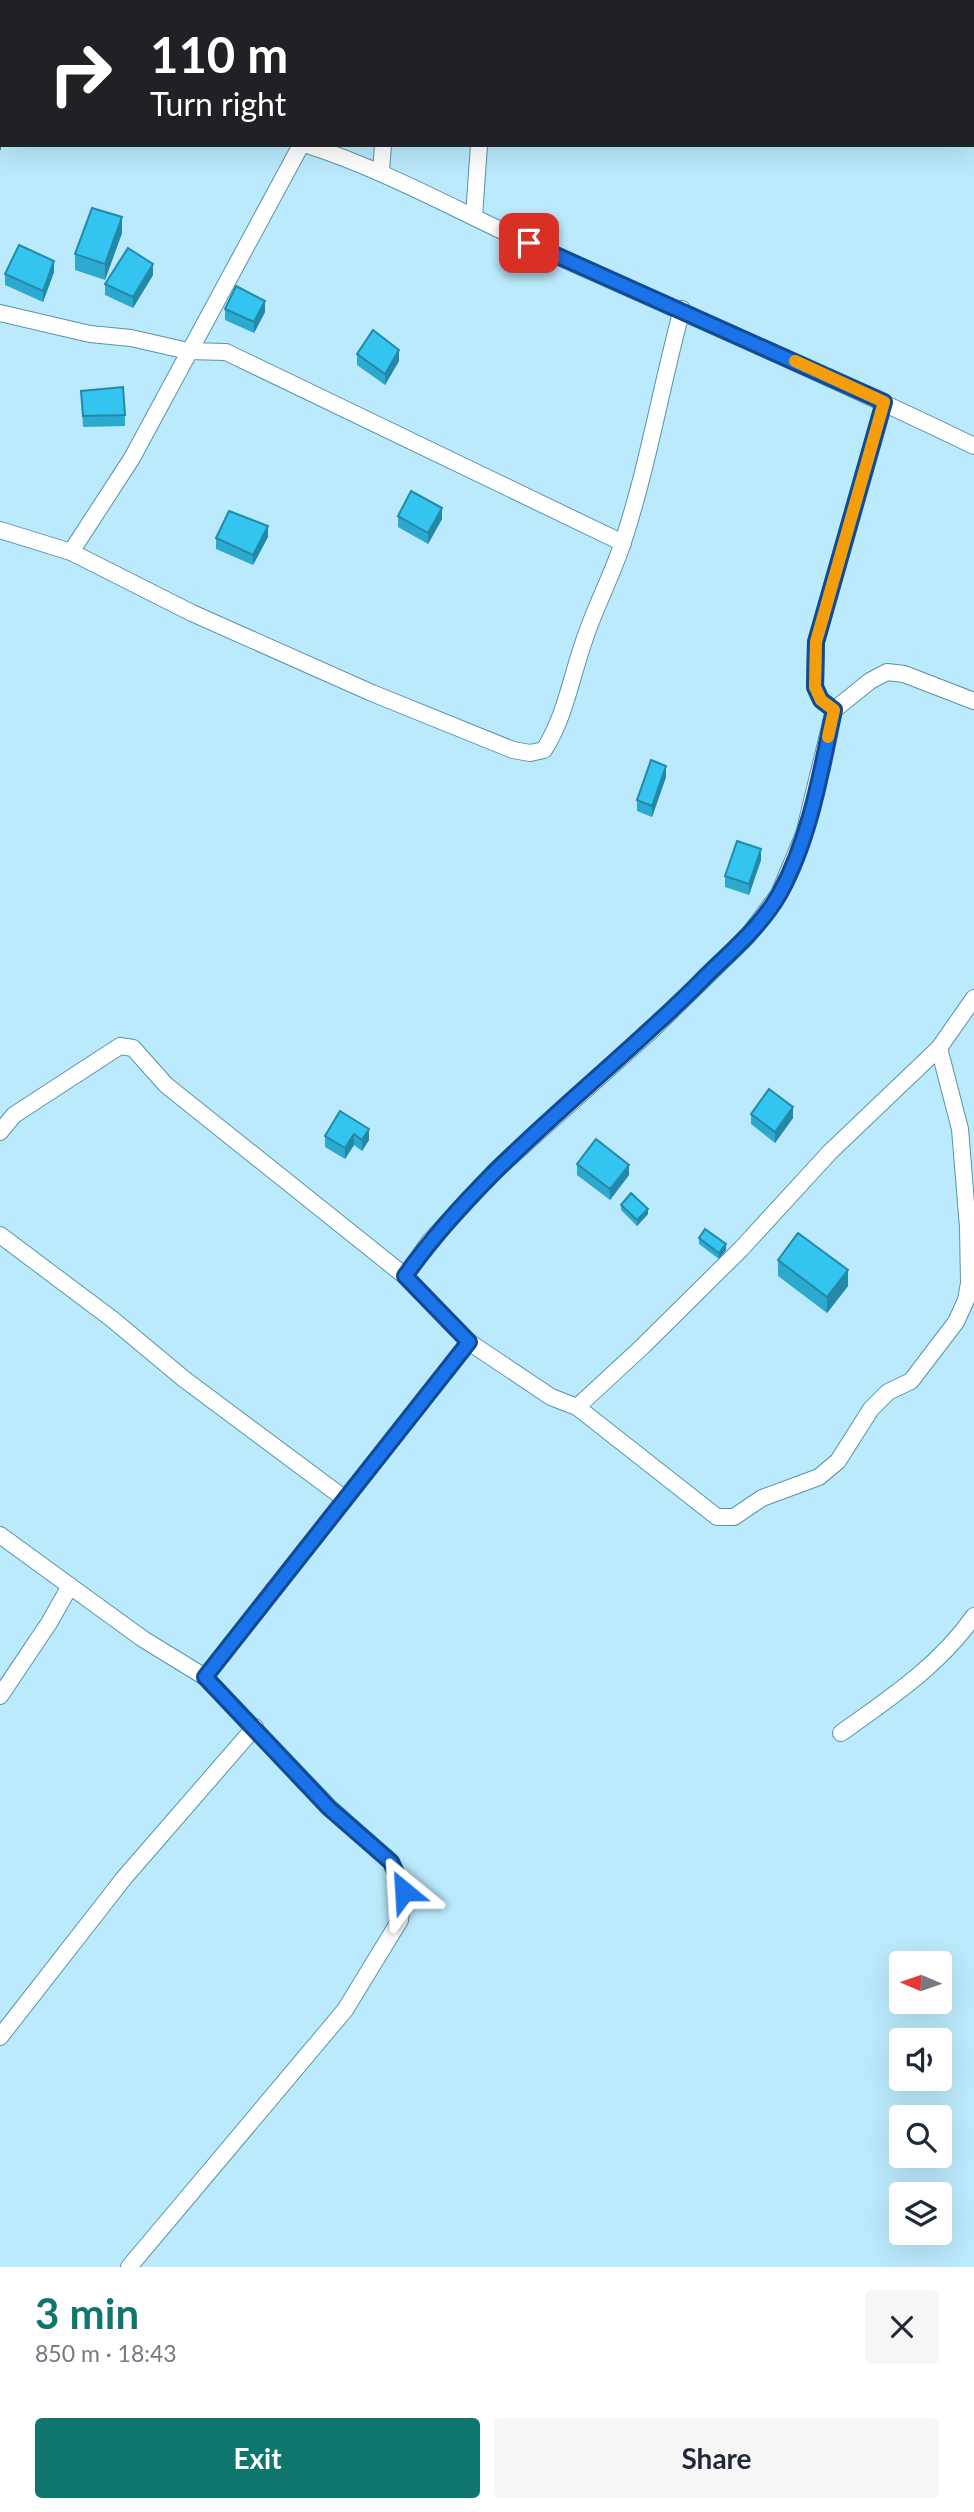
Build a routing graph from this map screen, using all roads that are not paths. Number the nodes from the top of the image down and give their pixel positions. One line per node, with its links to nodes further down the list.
1 (300, 147): 9 (street)
2 (313, 147): 5 (street)
3 (383, 147): 5 (street)
4 (479, 147): 6 (street)
5 (381, 171): 6 (street)
6 (474, 216): 7 (street)
7 (682, 309): 10 (street); 13 (street)
8 (0, 313): 9 (street)
9 (188, 351): 13 (street); 14 (street)
10 (884, 402): 11 (street); 16 (street)
11 (974, 446)
12 (0, 530): 14 (street)
13 (623, 543): 14 (street)
14 (71, 552)
15 (974, 701): 16 (street)
16 (834, 710): 21 (street)
17 (974, 998): 18 (street)
18 (939, 1048): 23 (street); 23 (street)
19 (0, 1132): 21 (street)
20 (0, 1235): 24 (street)
21 (405, 1276): 22 (street)
22 (469, 1342): 23 (street); 24 (street)
23 (577, 1407)
24 (345, 1499): 28 (street)
25 (0, 1535): 26 (street)
26 (70, 1586): 28 (street); 29 (street)
27 (974, 1616): 31 (street)
28 (205, 1677): 30 (street)
29 (0, 1696)
30 (255, 1727): 32 (street); 33 (street)
31 (841, 1733)
32 (0, 2037)
33 (129, 2267)

